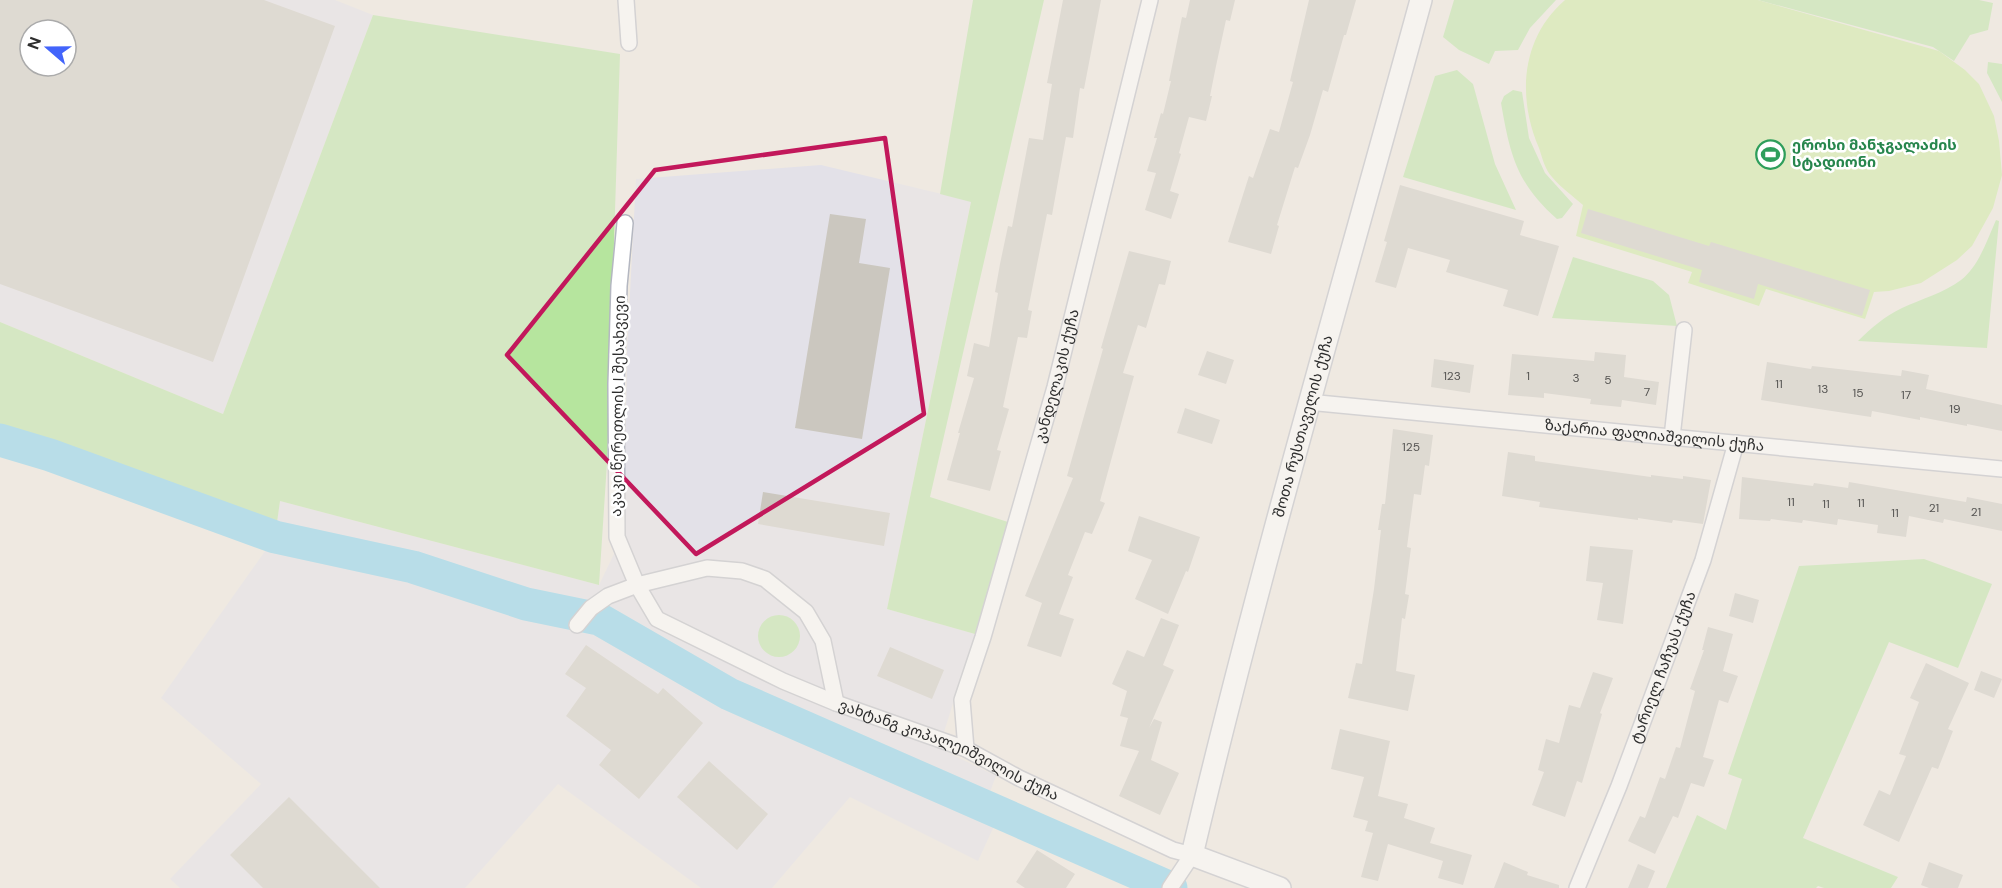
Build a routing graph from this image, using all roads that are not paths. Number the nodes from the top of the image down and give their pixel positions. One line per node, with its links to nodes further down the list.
1 (626, 0): 4 (street)
2 (1150, 0): 14 (street, კანდელაკის ქუჩა)
3 (1421, 0): 7 (street, შოთა რუსთაველის ქუჩა)
4 (629, 43)
5 (625, 223): 11 (street, აკაკი წერეთლის I შესახვევი)
6 (1684, 330): 8 (street)
7 (1308, 402): 8 (street, ზაქარია ფალიაშვილის ქუჩა); 15 (street, შოთა რუსთაველის ქუჩა)
8 (1672, 437): 9 (street, ზაქარია ფალიაშვილის ქუჩა)
9 (1736, 443): 10 (street, ზაქარია ფალიაშვილის ქუჩა); 18 (street, ტარიელ ჩაჩუას ქუჩა)
10 (2002, 469)
11 (637, 585): 12 (street); 13 (street, ვახტანგ კოპალეიშვილის ქუჩა); 13 (street)
12 (577, 625)
13 (836, 703): 14 (street, ვახტანგ კოპალეიშვილის ქუჩა)
14 (966, 749): 15 (street, ვახტანგ კოპალეიშვილის ქუჩა)
15 (1192, 855): 16 (street); 17 (street, ვახტანგ კოპალეიშვილის ქუჩა)
16 (1172, 886)
17 (1280, 888)
18 (1577, 888)

